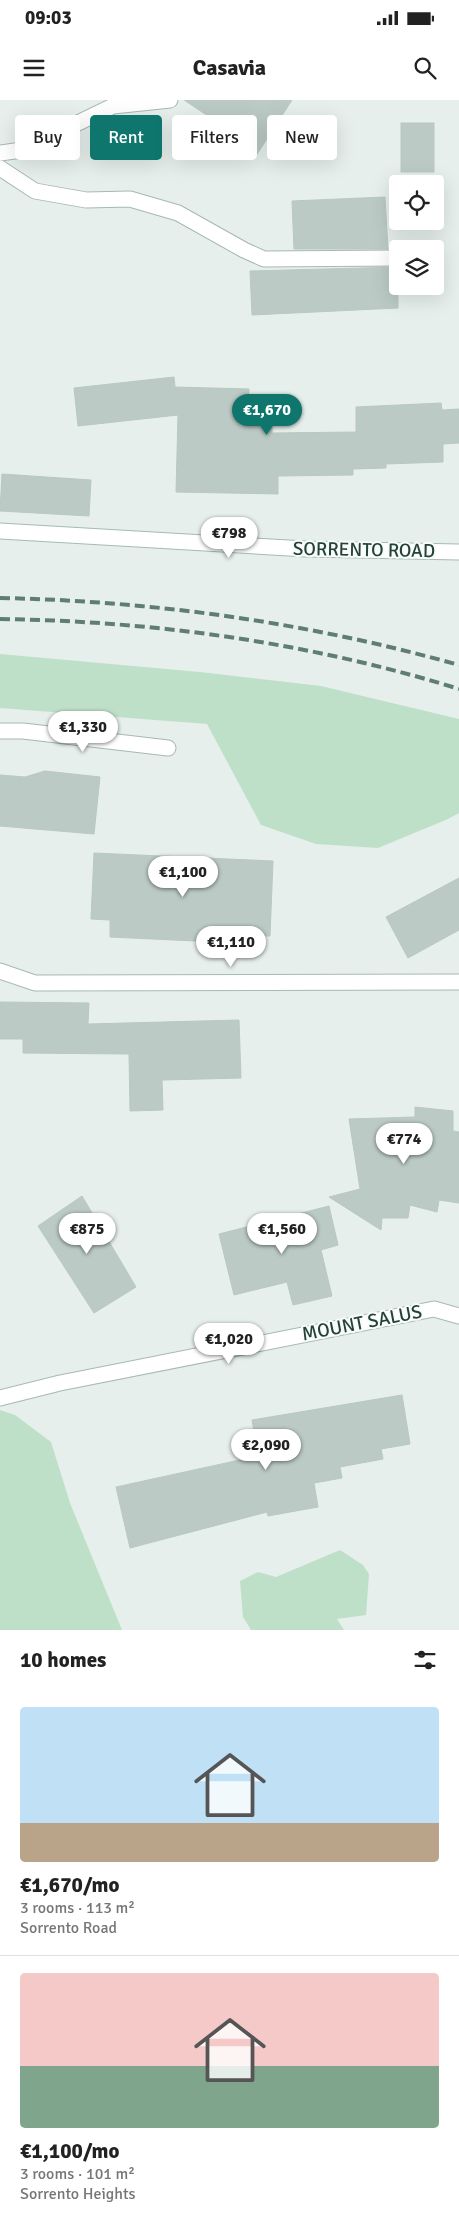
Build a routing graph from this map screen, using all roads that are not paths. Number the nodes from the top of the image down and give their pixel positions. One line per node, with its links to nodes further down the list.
1 (170, 100): 2 (street)
2 (0, 153)
3 (0, 168): 4 (street)
4 (389, 258)
5 (0, 531): 6 (street, SORRENTO ROAD)
6 (459, 552)
7 (0, 731): 8 (street)
8 (168, 748)
9 (0, 971): 10 (street)
10 (459, 982)
11 (459, 1316): 12 (street, MOUNT SALUS)
12 (0, 1398)

